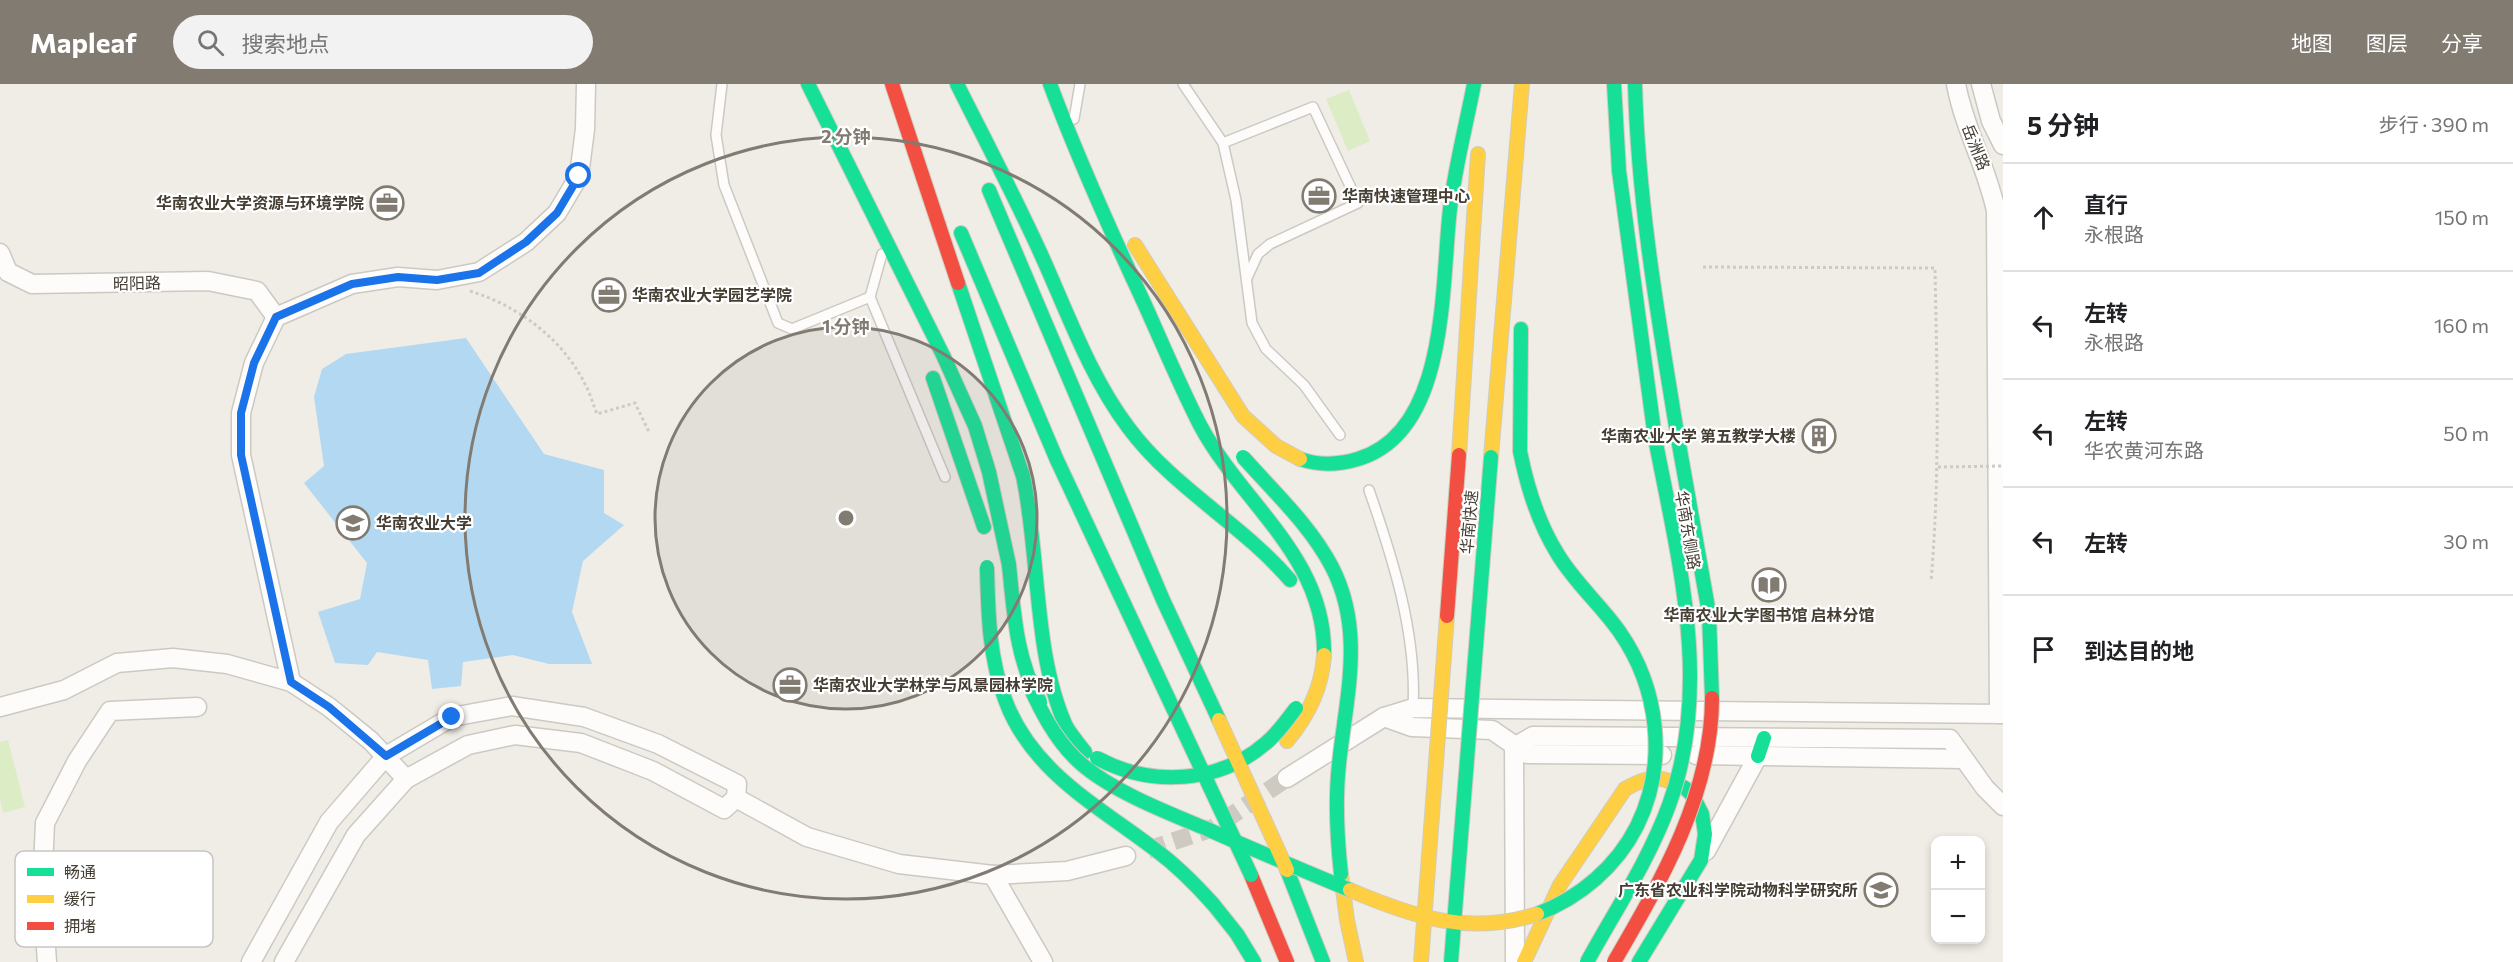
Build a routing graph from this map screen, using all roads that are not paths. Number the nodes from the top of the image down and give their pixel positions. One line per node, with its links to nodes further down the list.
1 (586, 84): 34 (street)
2 (722, 84): 33 (lane)
3 (808, 84): 29 (main road)
4 (821, 84): 29 (main road)
5 (894, 84): 27 (main road); 60 (main road)
6 (944, 84): 21 (main road)
7 (957, 84): 46 (main road, bridge)
8 (1042, 84): 23 (main road)
9 (1050, 84): 23 (main road)
10 (1080, 84): 23 (lane)
11 (1183, 84): 24 (lane)
12 (1474, 84): 23 (main road)
13 (1483, 84): 20 (main road)
14 (1522, 84): 77 (main road, 华南快速, bridge)
15 (1527, 84): 30 (main road)
16 (1614, 84): 80 (main road, 华南东侧路, bridge)
17 (1635, 84): 81 (main road, 华南东侧路, bridge)
18 (1956, 84): 50 (street, 岳洲路)
19 (1981, 84): 25 (street)
20 (1481, 117)
21 (962, 125)
22 (1479, 140): 76 (main road, 华南快速, bridge)
23 (1071, 143): 38 (main road); 59 (main road)
24 (1223, 143): 32 (lane); 32 (lane)
25 (2003, 145)
26 (984, 178): 74 (main road, bridge)
27 (938, 180)
28 (957, 222): 73 (main road, bridge)
29 (886, 240): 33 (lane); 36 (main road); 46 (main road, bridge)
30 (1522, 247)
31 (0, 253): 34 (street, 昭阳路)
32 (1247, 278): 39 (lane)
33 (870, 297): 41 (lane)
34 (276, 317): 45 (street)
35 (1521, 317): 46 (main road, bridge)
36 (920, 339)
37 (927, 361): 43 (main road)
38 (1193, 379)
39 (1340, 435)
40 (1232, 442): 75 (main road, bridge)
41 (945, 477)
42 (1369, 490): 49 (lane)
43 (984, 536)
44 (987, 562): 72 (main road, bridge)
45 (291, 682): 47 (street); 54 (street)
46 (1029, 685)
47 (0, 706)
48 (197, 707): 63 (street)
49 (1413, 708): 50 (street); 51 (street)
50 (2001, 714)
51 (1384, 717): 53 (street); 57 (street)
52 (1764, 738): 53 (street); 55 (main road); 56 (street)
53 (1515, 747): 55 (street); 78 (street)
54 (386, 756): 58 (street); 61 (street); 69 (street)
55 (1758, 756): 56 (street); 65 (street)
56 (1964, 759): 62 (street)
57 (1287, 778)
58 (406, 779): 61 (street); 70 (street)
59 (1194, 791)
60 (1164, 792)
61 (730, 804): 66 (street)
62 (2003, 806)
63 (44, 851)
64 (1126, 856): 66 (street)
65 (1701, 860): 79 (main road); 82 (main road)
66 (993, 875): 71 (street)
67 (46, 947): 68 (street)
68 (47, 962)
69 (251, 962)
70 (284, 962)
71 (1043, 962)
72 (1254, 962)
73 (1287, 962)
74 (1323, 962)
75 (1356, 962)
76 (1421, 962)
77 (1451, 962)
78 (1515, 962)
79 (1524, 962)
80 (1587, 962)
81 (1614, 962)
82 (1640, 962)

